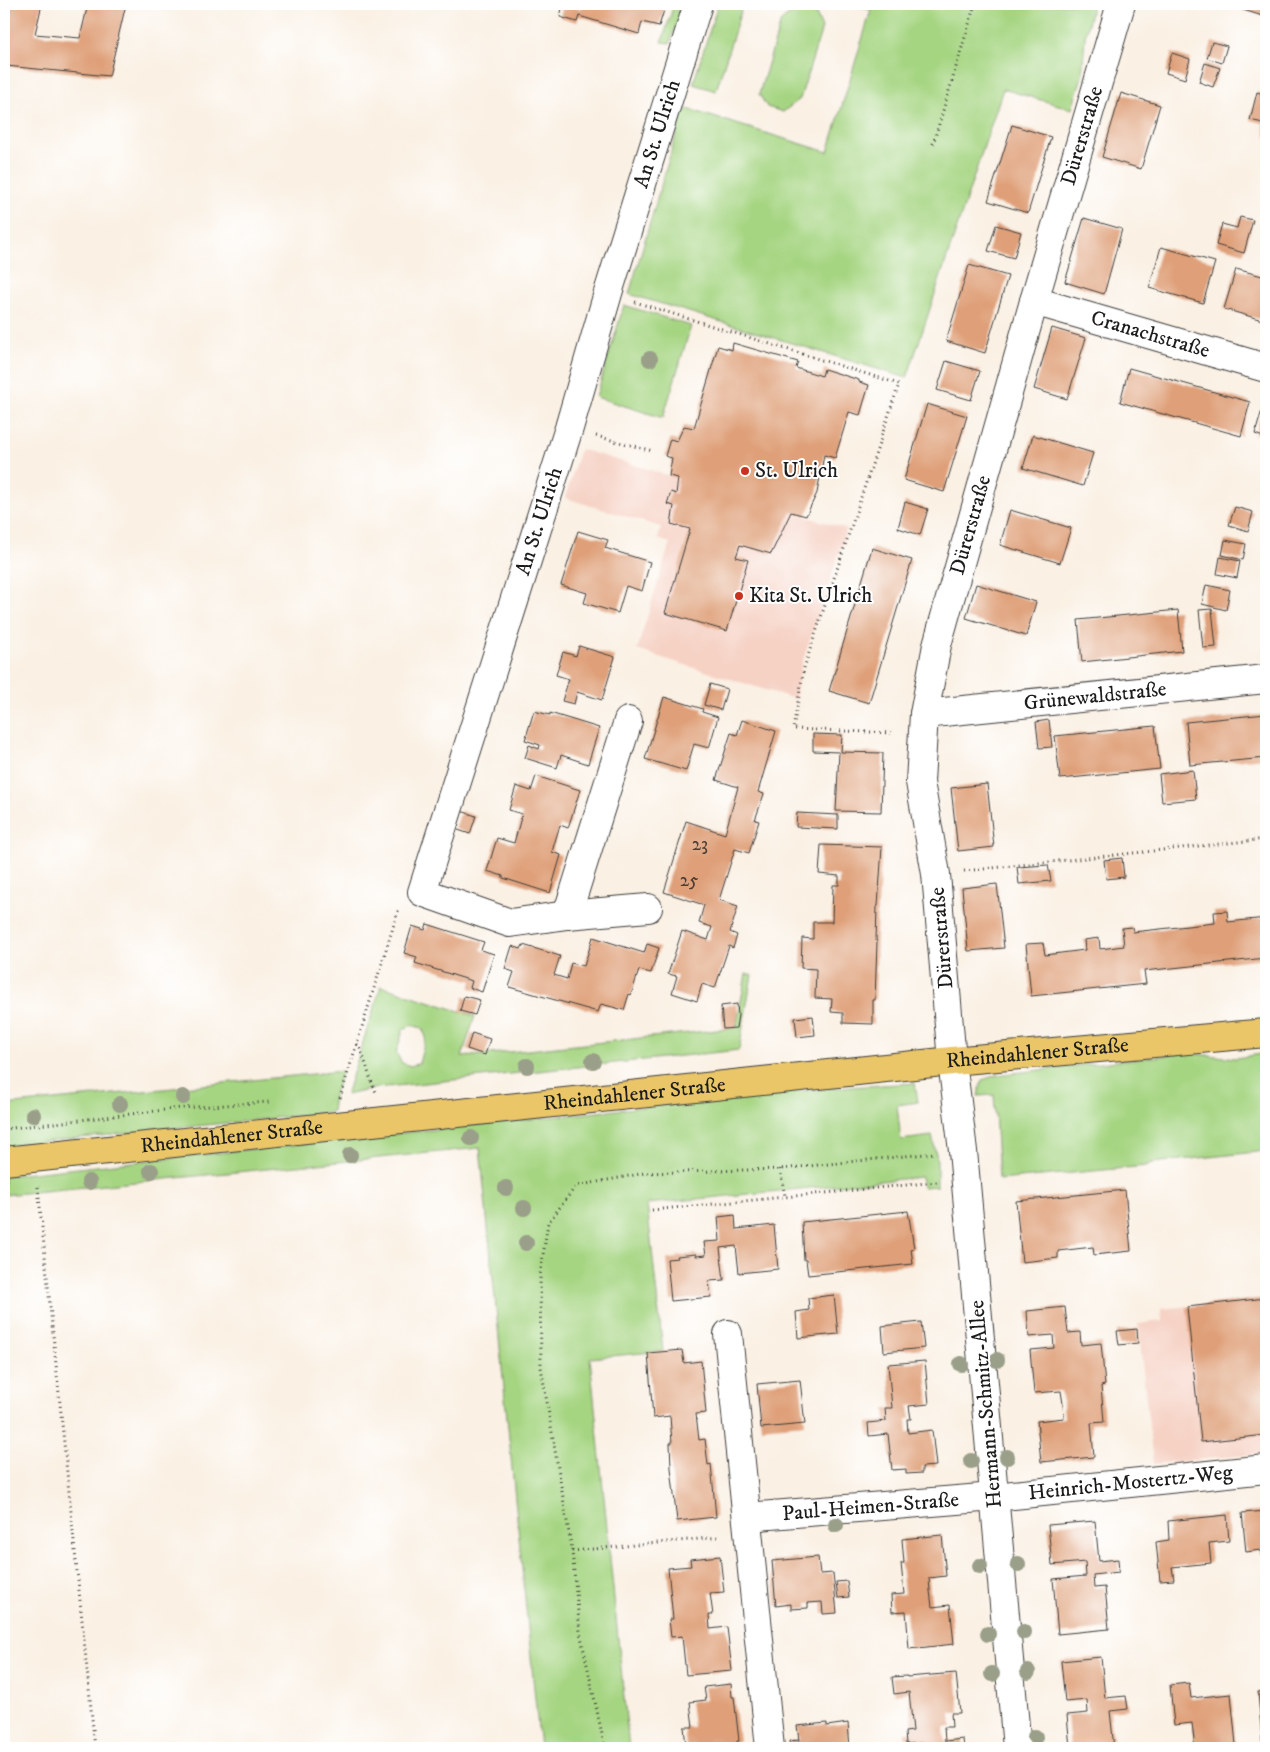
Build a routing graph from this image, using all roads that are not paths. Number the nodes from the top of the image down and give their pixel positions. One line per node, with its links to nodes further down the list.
1 (698, 4): 9 (street, An St. Ulrich)
2 (1122, 4): 3 (street, Dürerstraße)
3 (1034, 301): 4 (street, Cranachstraße); 6 (street, Dürerstraße)
4 (1266, 368)
5 (1266, 679): 6 (street, Grünewaldstraße)
6 (924, 714): 11 (street, Dürerstraße)
7 (628, 721): 9 (street)
8 (648, 908): 9 (street)
9 (566, 915)
10 (1266, 1033): 11 (main road, Rheindahlener Straße)
11 (952, 1061): 12 (main road, Rheindahlener Straße); 15 (street, Hermann-Schmitz-Allee)
12 (4, 1161)
13 (728, 1334): 16 (street)
14 (1266, 1469): 15 (street, Heinrich-Mostertz-Weg)
15 (994, 1497): 16 (street, Paul-Heimen-Straße); 18 (street, Hermann-Schmitz-Allee)
16 (748, 1526): 17 (street)
17 (770, 1748)
18 (1017, 1748)

